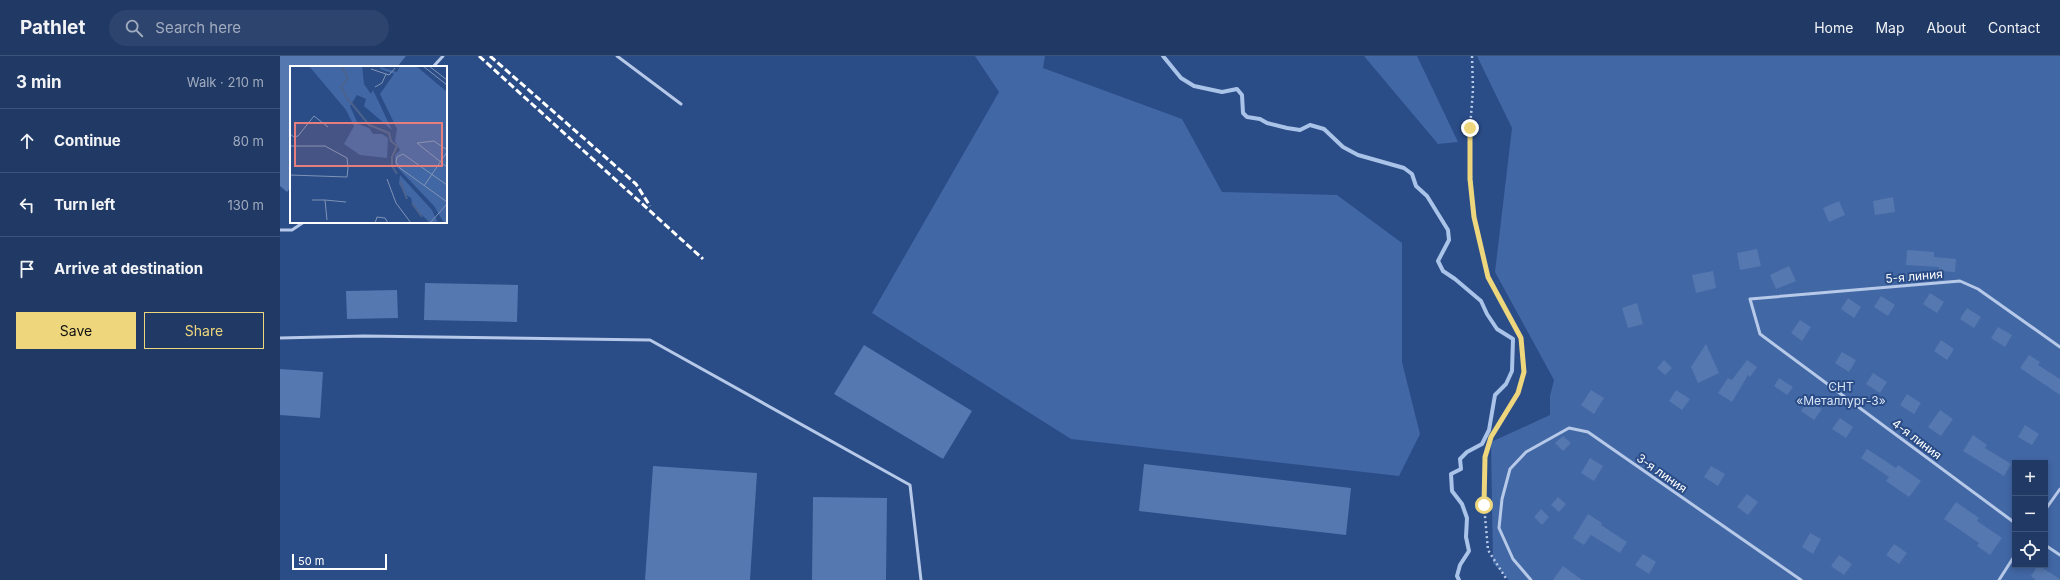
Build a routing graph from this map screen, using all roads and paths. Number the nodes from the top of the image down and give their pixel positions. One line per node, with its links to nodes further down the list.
1 (443, 56): 4 (lane)
2 (617, 56): 5 (lane)
3 (1472, 56): 18 (path)
4 (434, 66)
5 (681, 104)
6 (302, 223): 7 (lane)
7 (280, 230)
8 (1750, 299): 10 (lane, 5-я линия); 13 (lane, 4-я линия)
9 (280, 338): 17 (lane)
10 (2060, 347)
11 (2060, 489): 12 (lane)
12 (2048, 506)
13 (2012, 521)
14 (2048, 547): 15 (lane)
15 (2060, 555)
16 (2012, 560): 21 (lane)
17 (922, 580)
18 (1507, 580)
19 (1531, 580): 20 (lane, 3-я линия)
20 (1801, 580)
21 (1999, 580)

